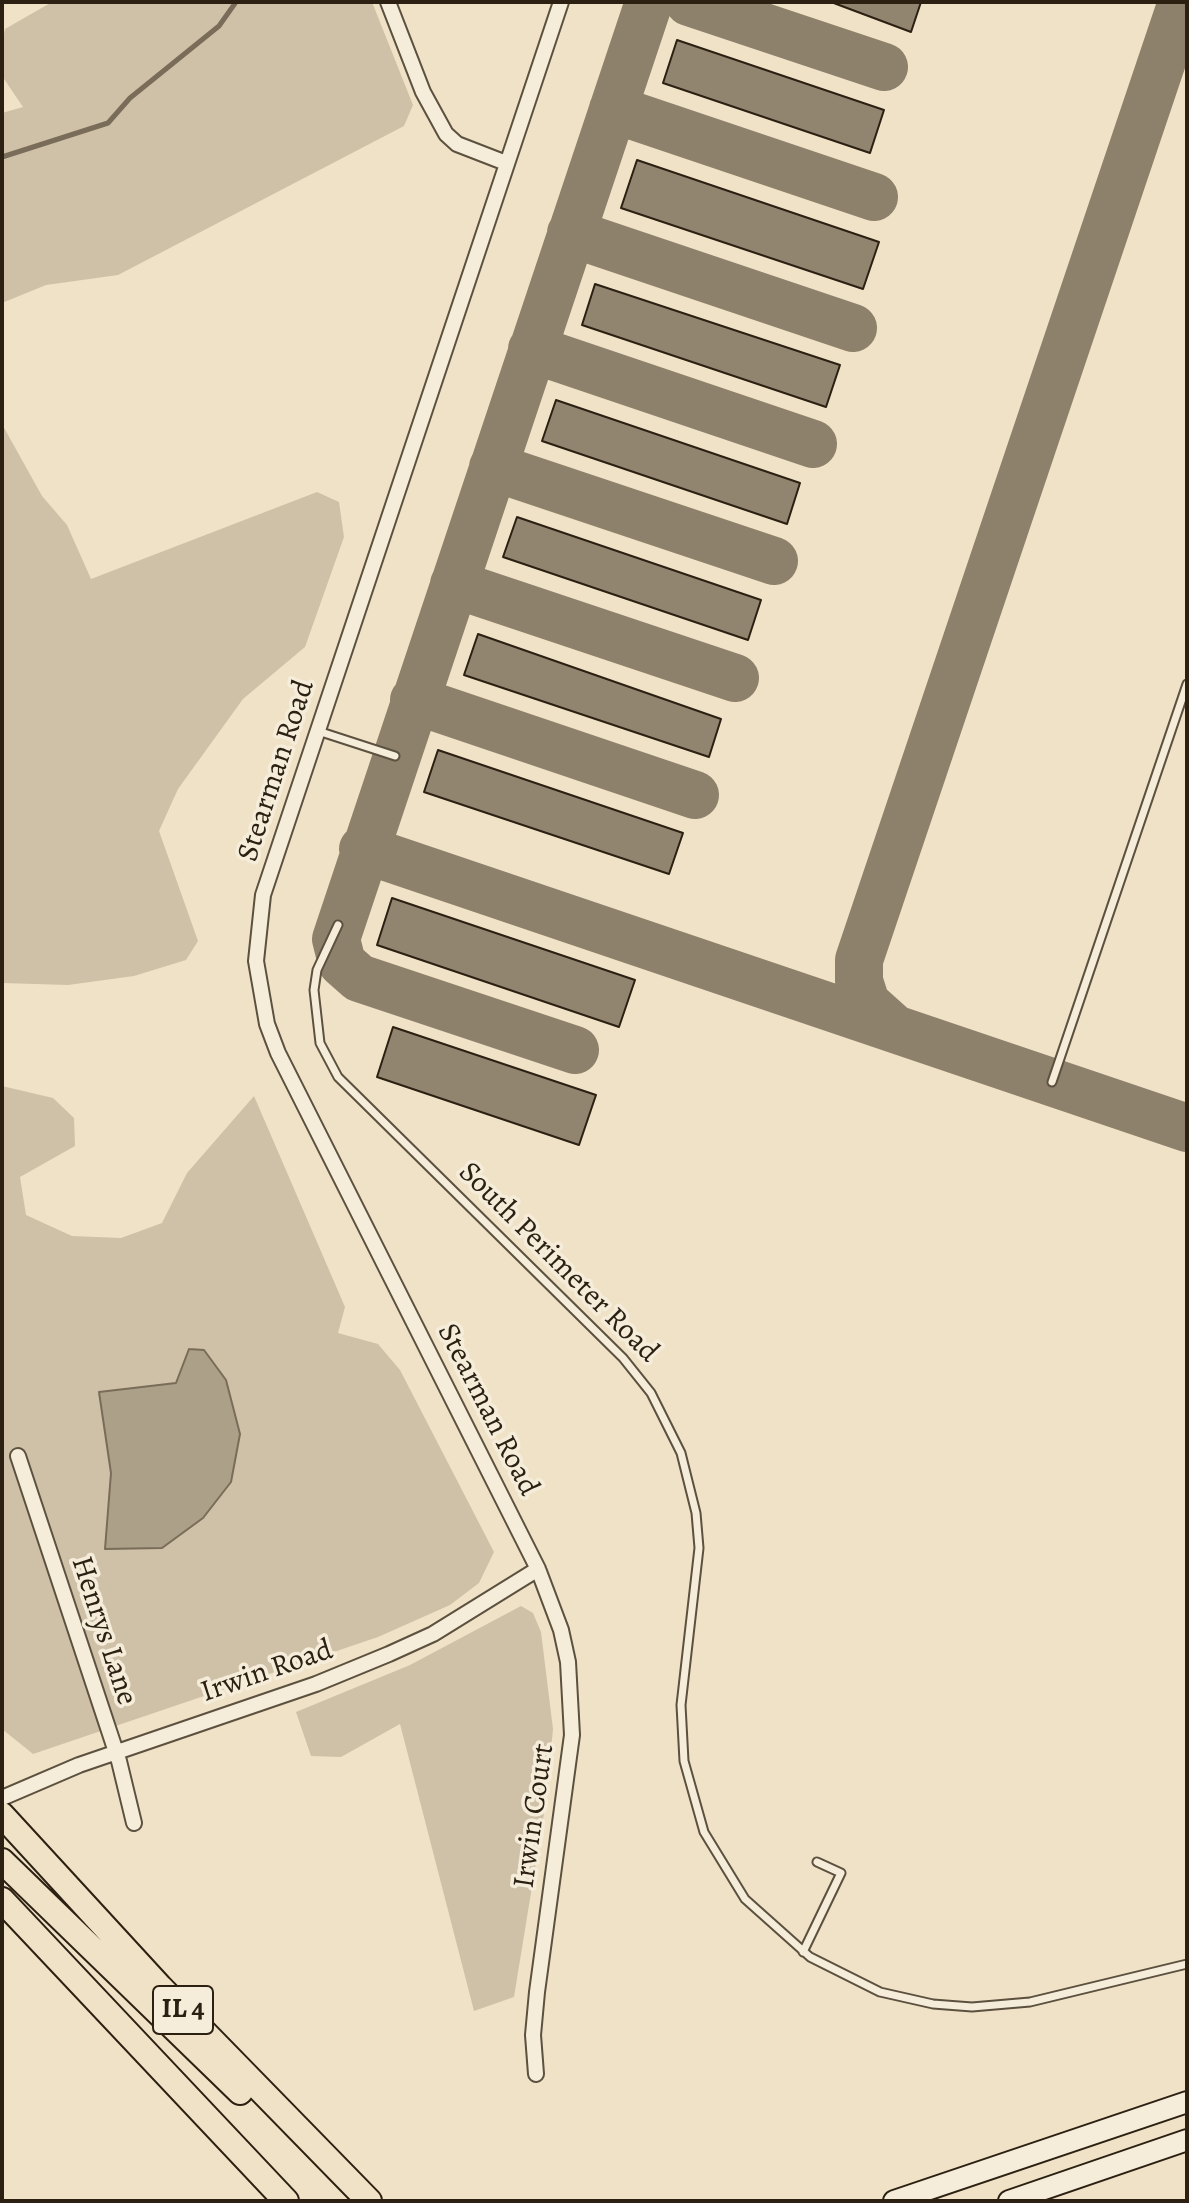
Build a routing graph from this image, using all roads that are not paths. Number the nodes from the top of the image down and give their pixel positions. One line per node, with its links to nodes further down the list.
1 (388, 2): 3 (street)
2 (561, 2): 3 (street, Stearman Road)
3 (506, 163): 5 (street, Stearman Road)
4 (1187, 684): 8 (lane)
5 (318, 731): 6 (lane); 10 (street, Stearman Road)
6 (395, 756)
7 (338, 925): 18 (lane, South Perimeter Road)
8 (1052, 1082)
9 (18, 1456): 11 (street, Henrys Lane)
10 (538, 1569): 11 (street, Irwin Road); 20 (street, Irwin Court)
11 (116, 1752): 12 (street, Irwin Road); 14 (street, Henrys Lane)
12 (2, 1798)
13 (2, 1815): 23 (highway, IL 4)
14 (134, 1823)
15 (2, 1861): 23 (highway)
16 (817, 1862): 18 (lane)
17 (2, 1900): 21 (highway, IL 4)
18 (803, 1952): 19 (lane, South Perimeter Road)
19 (1187, 1964)
20 (536, 2074)
21 (183, 2095): 25 (highway); 26 (highway, IL 4)
22 (1187, 2102): 28 (main road)
23 (292, 2125): 27 (highway, IL 4)
24 (1187, 2140): 29 (main road)
25 (266, 2201)
26 (286, 2201)
27 (369, 2201)
28 (894, 2201)
29 (1009, 2201)

